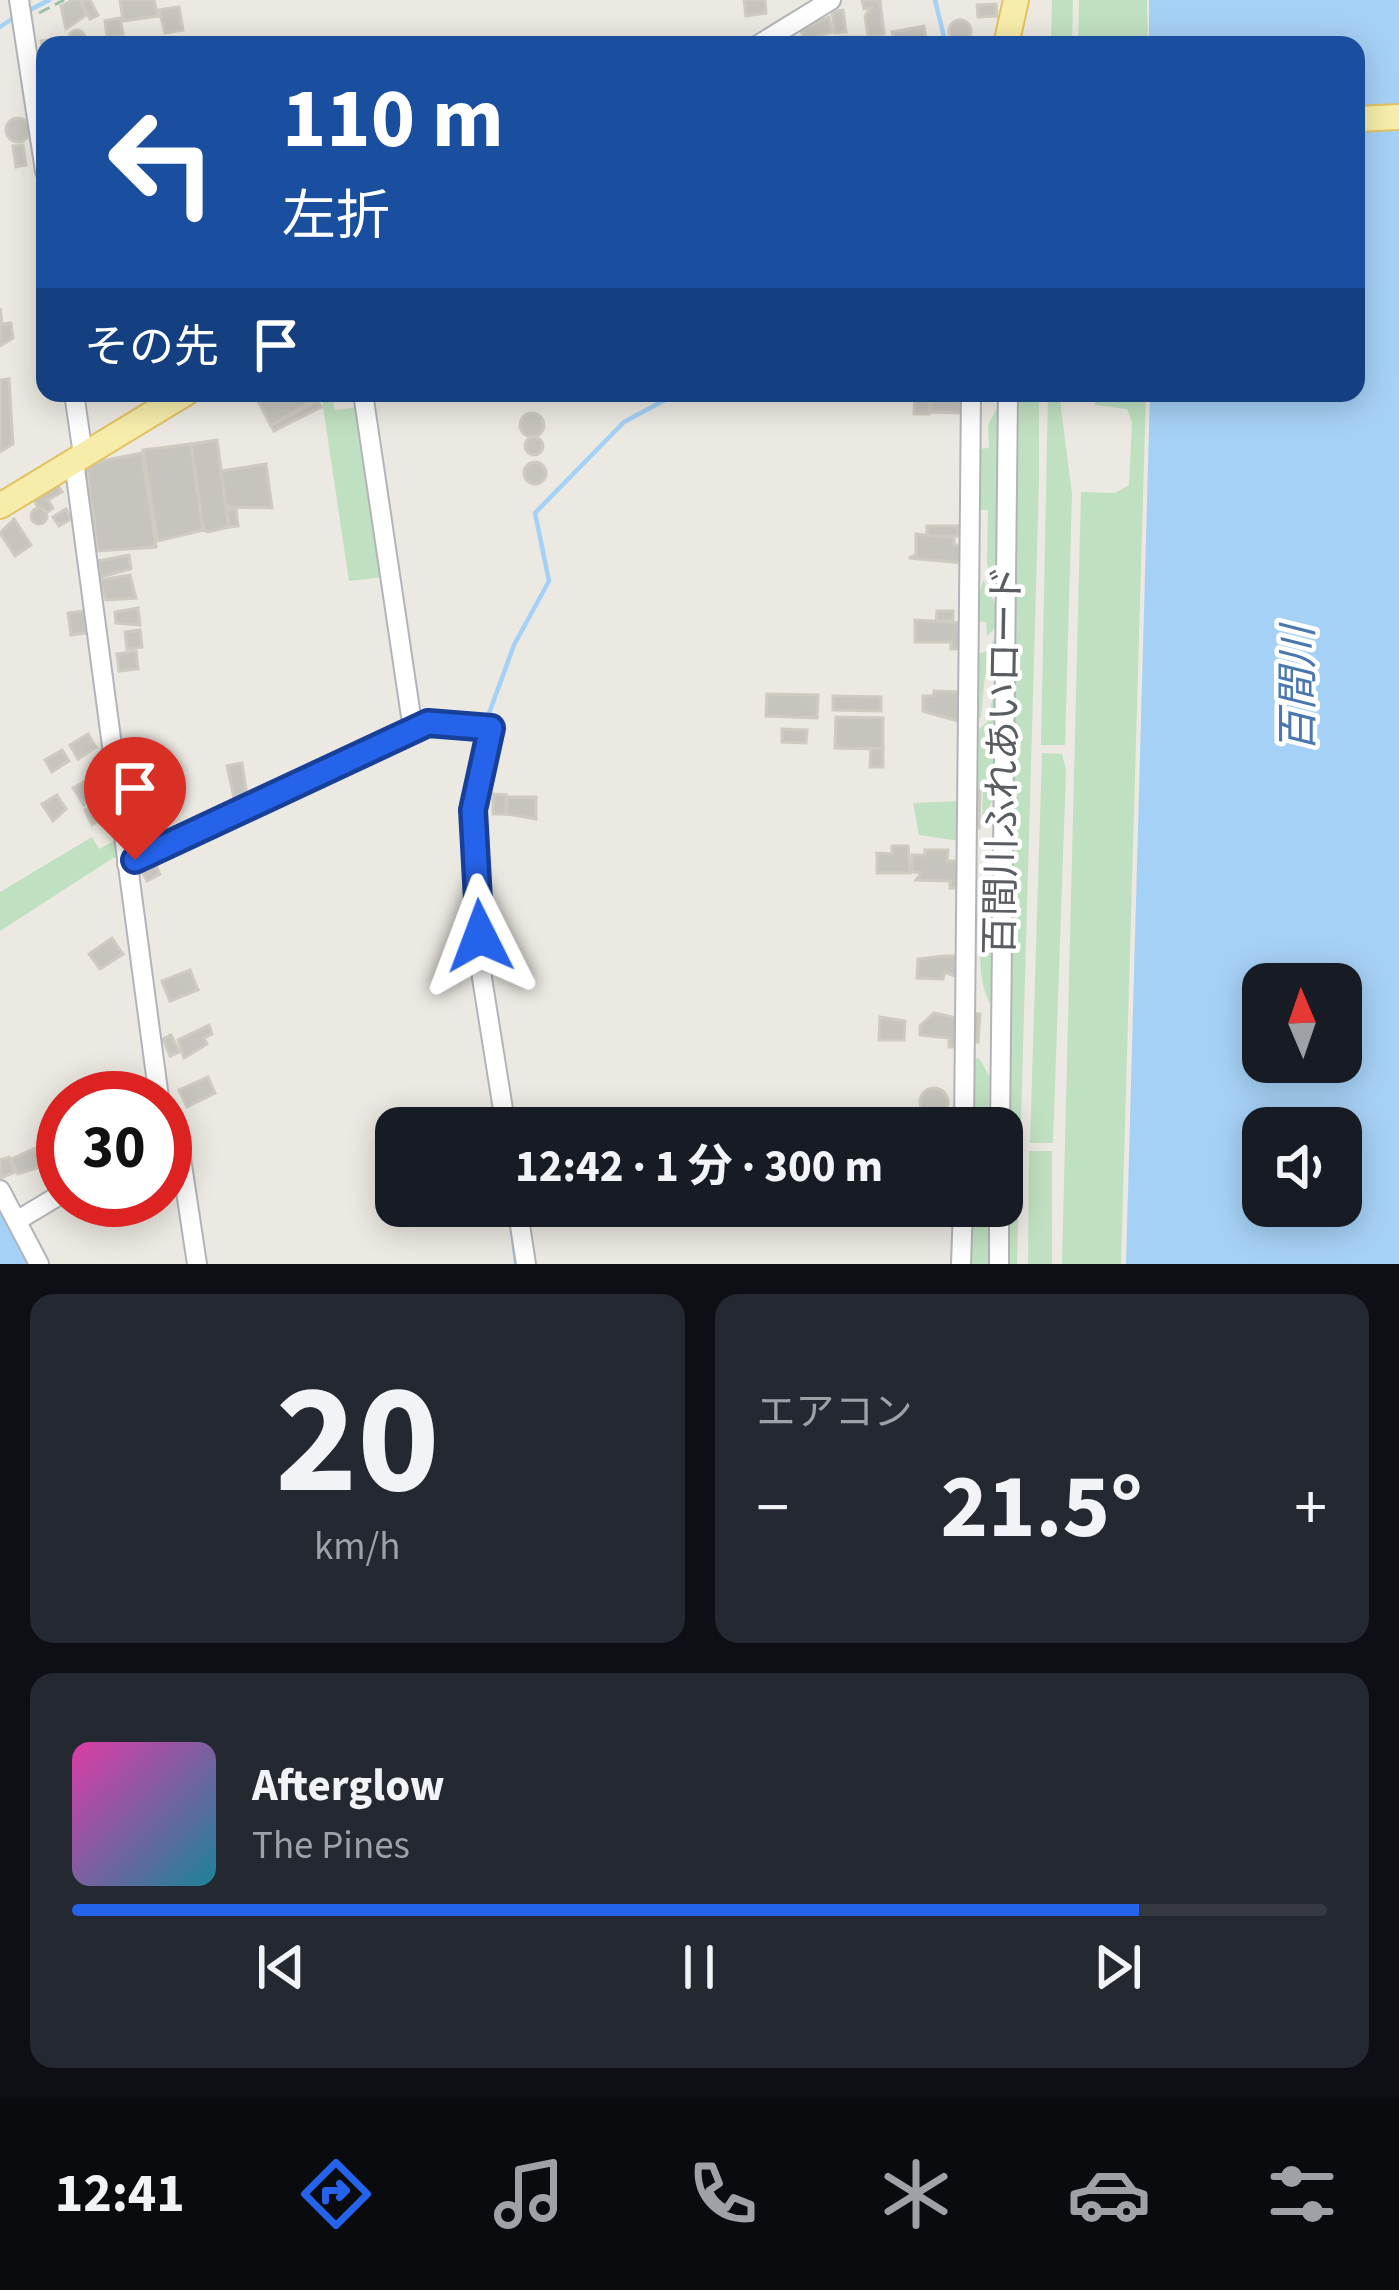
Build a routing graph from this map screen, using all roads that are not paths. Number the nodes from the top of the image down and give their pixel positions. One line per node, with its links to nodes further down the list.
1 (831, 0): 4 (street)
2 (1016, 0): 5 (main road)
3 (22, 9): 6 (street)
4 (773, 36)
5 (1008, 36)
6 (36, 108)
7 (1399, 117): 8 (main road)
8 (1365, 118)
9 (75, 402): 14 (street)
10 (171, 402): 14 (main road)
11 (364, 402): 16 (street)
12 (971, 402): 20 (street)
13 (1008, 402): 21 (street, 百間川ふれあいロード)
14 (78, 458): 15 (main road); 17 (street)
15 (0, 506)
16 (413, 730): 17 (street); 19 (street)
17 (131, 862): 18 (street)
18 (156, 1071)
19 (503, 1107)
20 (964, 1107)
21 (1000, 1107)
22 (0, 1190): 24 (street)
23 (36, 1209): 24 (street)
24 (18, 1220): 29 (street)
25 (191, 1227): 30 (street)
26 (521, 1227): 31 (street)
27 (962, 1227): 32 (street)
28 (999, 1227): 33 (street)
29 (39, 1264)
30 (197, 1264)
31 (526, 1264)
32 (961, 1264)
33 (999, 1264)

